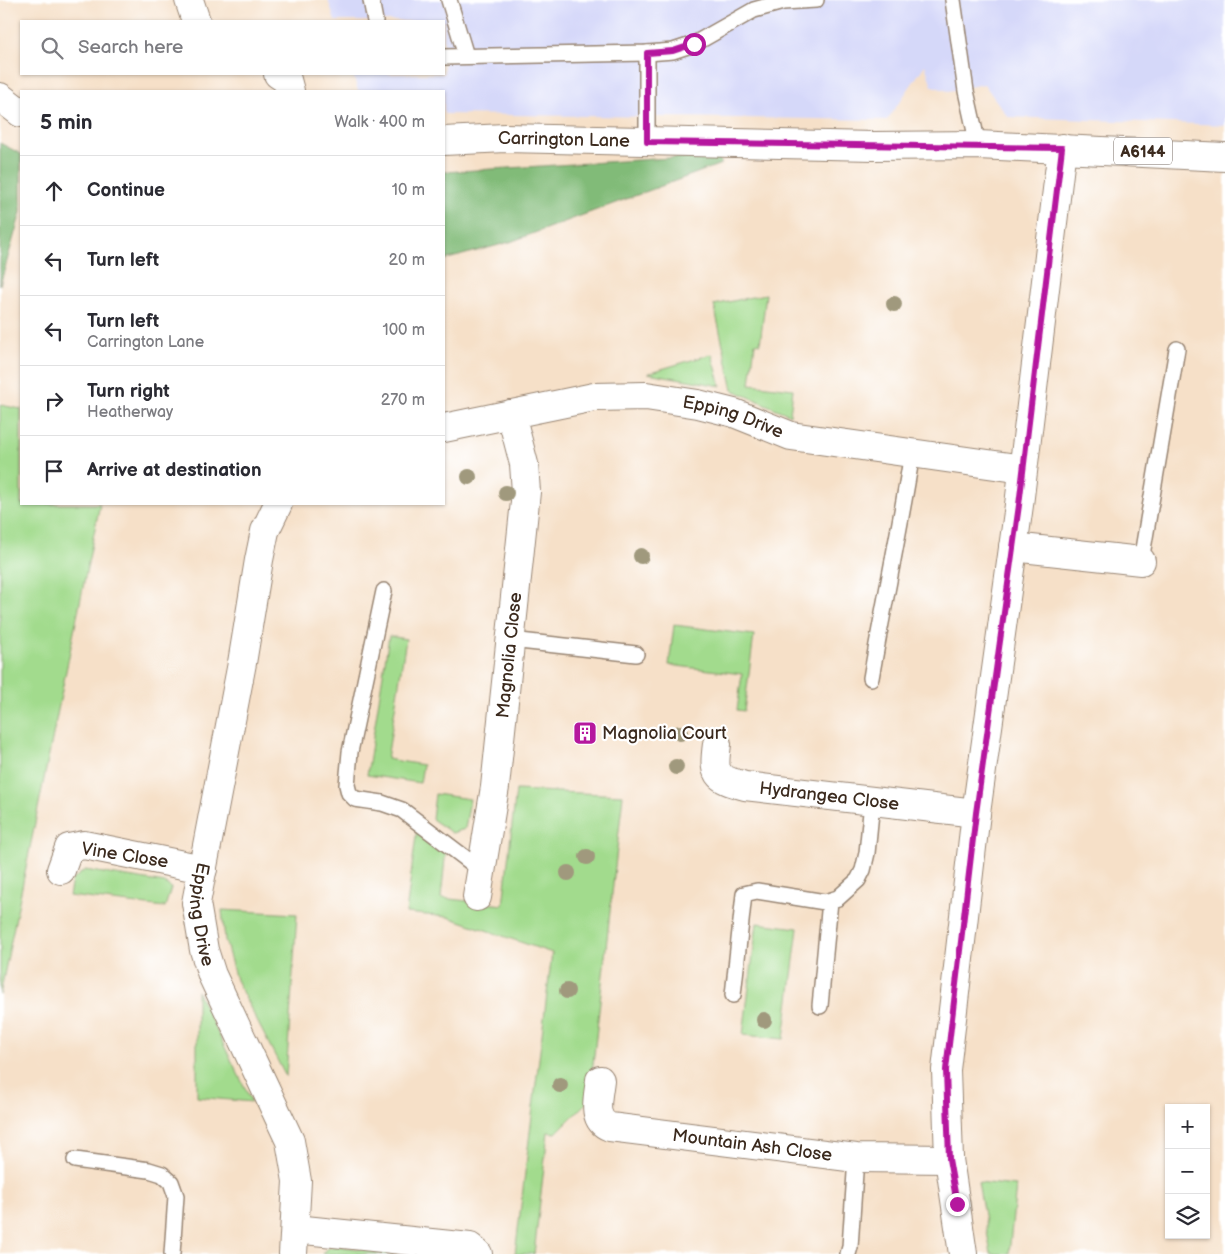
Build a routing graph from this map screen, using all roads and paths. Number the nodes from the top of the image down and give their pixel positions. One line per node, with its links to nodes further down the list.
1 (189, 0): 6 (street)
2 (370, 0): 7 (lane)
3 (449, 0): 9 (lane)
4 (816, 0): 8 (lane)
5 (953, 0): 17 (lane)
6 (196, 20)
7 (375, 20)
8 (647, 53): 9 (lane); 16 (lane)
9 (466, 56): 10 (lane)
10 (445, 57)
11 (279, 75): 12 (street)
12 (290, 90)
13 (0, 97): 14 (street)
14 (20, 113)
15 (445, 141): 16 (street, Carrington Lane / A6144)
16 (647, 142): 17 (street, Carrington Lane / A6144)
17 (978, 145): 18 (street, Carrington Lane / A6144)
18 (1062, 148): 19 (street, Carrington Lane / A6144); 24 (street)
19 (1225, 157)
20 (1177, 350): 27 (lane)
21 (511, 414): 22 (street, Epping Drive); 23 (street, Epping Drive); 29 (street, Magnolia Close)
22 (445, 428)
23 (912, 453): 24 (street, Epping Drive); 31 (lane)
24 (1024, 469): 26 (street)
25 (278, 505): 35 (street, Epping Drive)
26 (1013, 547): 27 (street); 34 (street)
27 (1141, 561)
28 (384, 591): 37 (lane)
29 (512, 640): 30 (lane); 37 (street, Magnolia Close)
30 (636, 654)
31 (871, 678)
32 (717, 744): 33 (street, Hydrangea Close)
33 (872, 802): 34 (street, Hydrangea Close); 39 (lane)
34 (976, 813): 44 (street)
35 (203, 869): 36 (street, Vine Close); 46 (street, Epping Drive)
36 (60, 870)
37 (481, 870): 38 (street, Magnolia Close)
38 (477, 897)
39 (830, 901): 40 (lane); 41 (lane)
40 (733, 995)
41 (820, 1006)
42 (600, 1080): 43 (street, Mountain Ash Close)
43 (856, 1158): 44 (street, Mountain Ash Close); 49 (lane)
44 (949, 1159): 50 (street)
45 (75, 1160): 47 (lane)
46 (294, 1242): 48 (street)
47 (172, 1254)
48 (478, 1254)
49 (848, 1254)
50 (963, 1254)

